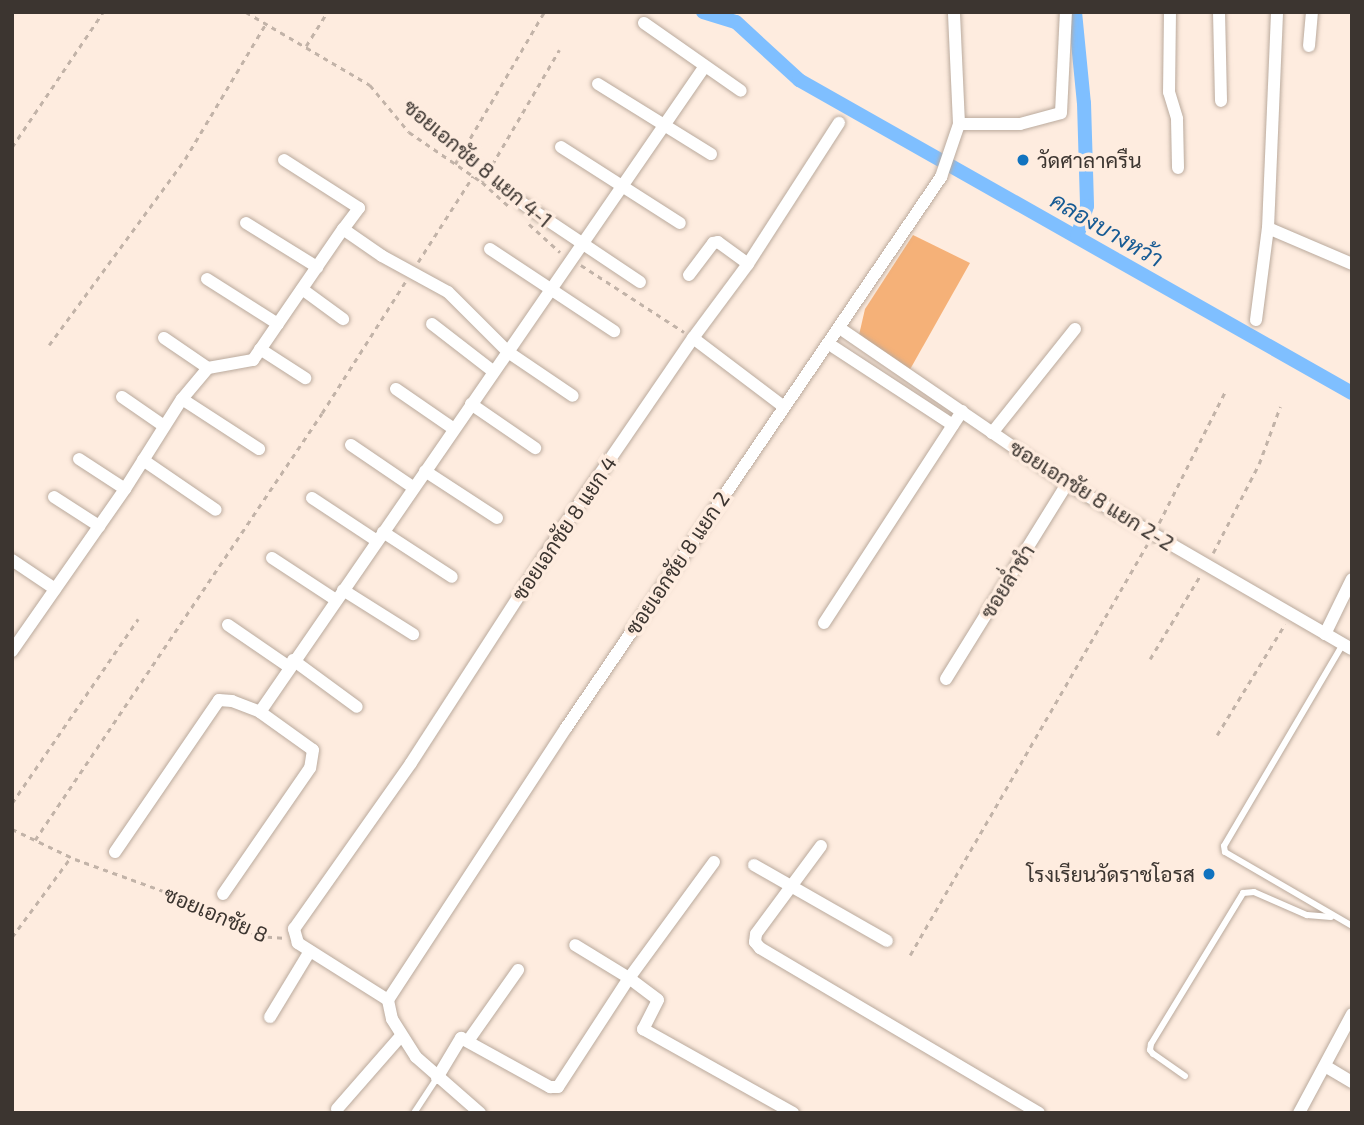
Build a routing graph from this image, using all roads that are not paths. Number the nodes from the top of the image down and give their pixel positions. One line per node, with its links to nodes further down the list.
1 (954, 12): 14 (street)
2 (1066, 12): 14 (street)
3 (1170, 12): 19 (street)
4 (1219, 12): 12 (street)
5 (1277, 12): 24 (street)
6 (1312, 12): 8 (street)
7 (644, 23): 9 (street)
8 (1309, 46)
9 (705, 66): 11 (street); 15 (street)
10 (598, 84): 15 (street)
11 (741, 91)
12 (1221, 101)
13 (839, 123): 28 (street, ซอยเอกชัย 8 แยก 4)
14 (959, 124): 40 (street, ซอยเอกชัย 8 แยก 2)
15 (664, 125): 17 (street); 20 (street)
16 (561, 147): 20 (street)
17 (711, 154)
18 (284, 160): 25 (street)
19 (1178, 168)
20 (622, 186): 23 (street); 26 (street)
21 (519, 208): 26 (street)
22 (246, 223): 30 (street)
23 (680, 223)
24 (1268, 228): 29 (street); 37 (street)
25 (343, 229): 30 (street); 47 (street)
26 (583, 244): 33 (street); 35 (street)
27 (490, 250): 35 (street)
28 (748, 264): 31 (street); 44 (street, ซอยเอกชัย 8 แยก 4)
29 (1352, 264)
30 (317, 267): 34 (street)
31 (689, 275)
32 (206, 279): 38 (street)
33 (639, 282)
34 (302, 289): 36 (street); 38 (street)
35 (551, 290): 42 (street); 47 (street)
36 (343, 319)
37 (1256, 320)
38 (278, 324): 46 (street)
39 (432, 324): 49 (street)
40 (841, 329): 45 (street, ซอยเอกชัย 8 แยก 2); 57 (street, ซอยเอกชัย 8 แยก 2-2)
41 (1075, 329): 61 (street)
42 (614, 331)
43 (164, 338): 48 (street)
44 (693, 338): 56 (street); 101 (street, ซอยเอกชัย 8 แยก 4)
45 (830, 344): 56 (street, ซอยเอกชัย 8 แยก 2); 58 (street)
46 (260, 349): 48 (street); 50 (street)
47 (508, 352): 49 (street); 52 (street)
48 (208, 368): 54 (street)
49 (494, 372): 55 (street)
50 (304, 378)
51 (396, 389): 60 (street)
52 (573, 396)
53 (122, 397): 59 (street)
54 (182, 399): 59 (street); 64 (street)
55 (471, 404): 60 (street); 63 (street)
56 (783, 406): 107 (street, ซอยเอกชัย 8 แยก 2)
57 (962, 411): 58 (street); 61 (street, ซอยเอกชัย 8 แยก 2-2)
58 (953, 425): 83 (street)
59 (164, 426): 66 (street)
60 (454, 429): 67 (street)
61 (992, 433): 68 (street, ซอยเอกชัย 8 แยก 2-2)
62 (351, 445): 69 (street)
63 (535, 448)
64 (259, 449)
65 (79, 459): 70 (street)
66 (143, 460): 70 (street); 73 (street)
67 (425, 471): 69 (street); 74 (street)
68 (1067, 484): 86 (street, ซอยเอกชัย 8 แยก 2-2); 90 (street, ซอยล่ำชำ)
69 (414, 488): 76 (street)
70 (125, 489): 75 (street)
71 (54, 497): 75 (street)
72 (312, 498): 76 (street)
73 (216, 510)
74 (497, 518)
75 (99, 526): 81 (street)
76 (380, 537): 79 (street); 82 (street)
77 (272, 558): 82 (street)
78 (12, 560): 81 (street)
79 (452, 577)
80 (1352, 579): 86 (street)
81 (55, 589): 88 (street)
82 (340, 595): 85 (street); 89 (street)
83 (824, 623)
84 (228, 625): 89 (street)
85 (413, 634)
86 (1325, 634): 87 (street, ซอยเอกชัย 8 แยก 2-2)
87 (1347, 646): 99 (lane)
88 (12, 651)
89 (291, 664): 91 (street); 92 (street)
90 (946, 679)
91 (357, 707)
92 (260, 712): 94 (street); 98 (street)
93 (821, 846): 97 (street)
94 (115, 852)
95 (714, 862): 106 (street)
96 (754, 865): 97 (street)
97 (793, 888): 102 (street); 120 (street)
98 (223, 894)
99 (1333, 917): 100 (lane); 113 (lane)
100 (1352, 926)
101 (293, 936): 104 (street, ซอยเอกชัย 8)
102 (887, 941)
103 (575, 945): 106 (street)
104 (310, 951): 107 (street, ซอยเอกชัย 8); 109 (street)
105 (518, 970): 111 (street)
106 (629, 978): 111 (street); 119 (street)
107 (388, 1000): 110 (street)
108 (1352, 1014): 112 (street)
109 (270, 1017)
110 (401, 1036): 114 (street); 116 (street)
111 (468, 1041): 114 (street)
112 (1325, 1066): 115 (street); 121 (street)
113 (1185, 1076)
114 (437, 1078): 117 (lane); 118 (street)
115 (1352, 1082)
116 (337, 1109)
117 (414, 1113)
118 (480, 1113)
119 (793, 1113)
120 (1039, 1113)
121 (1298, 1113)

